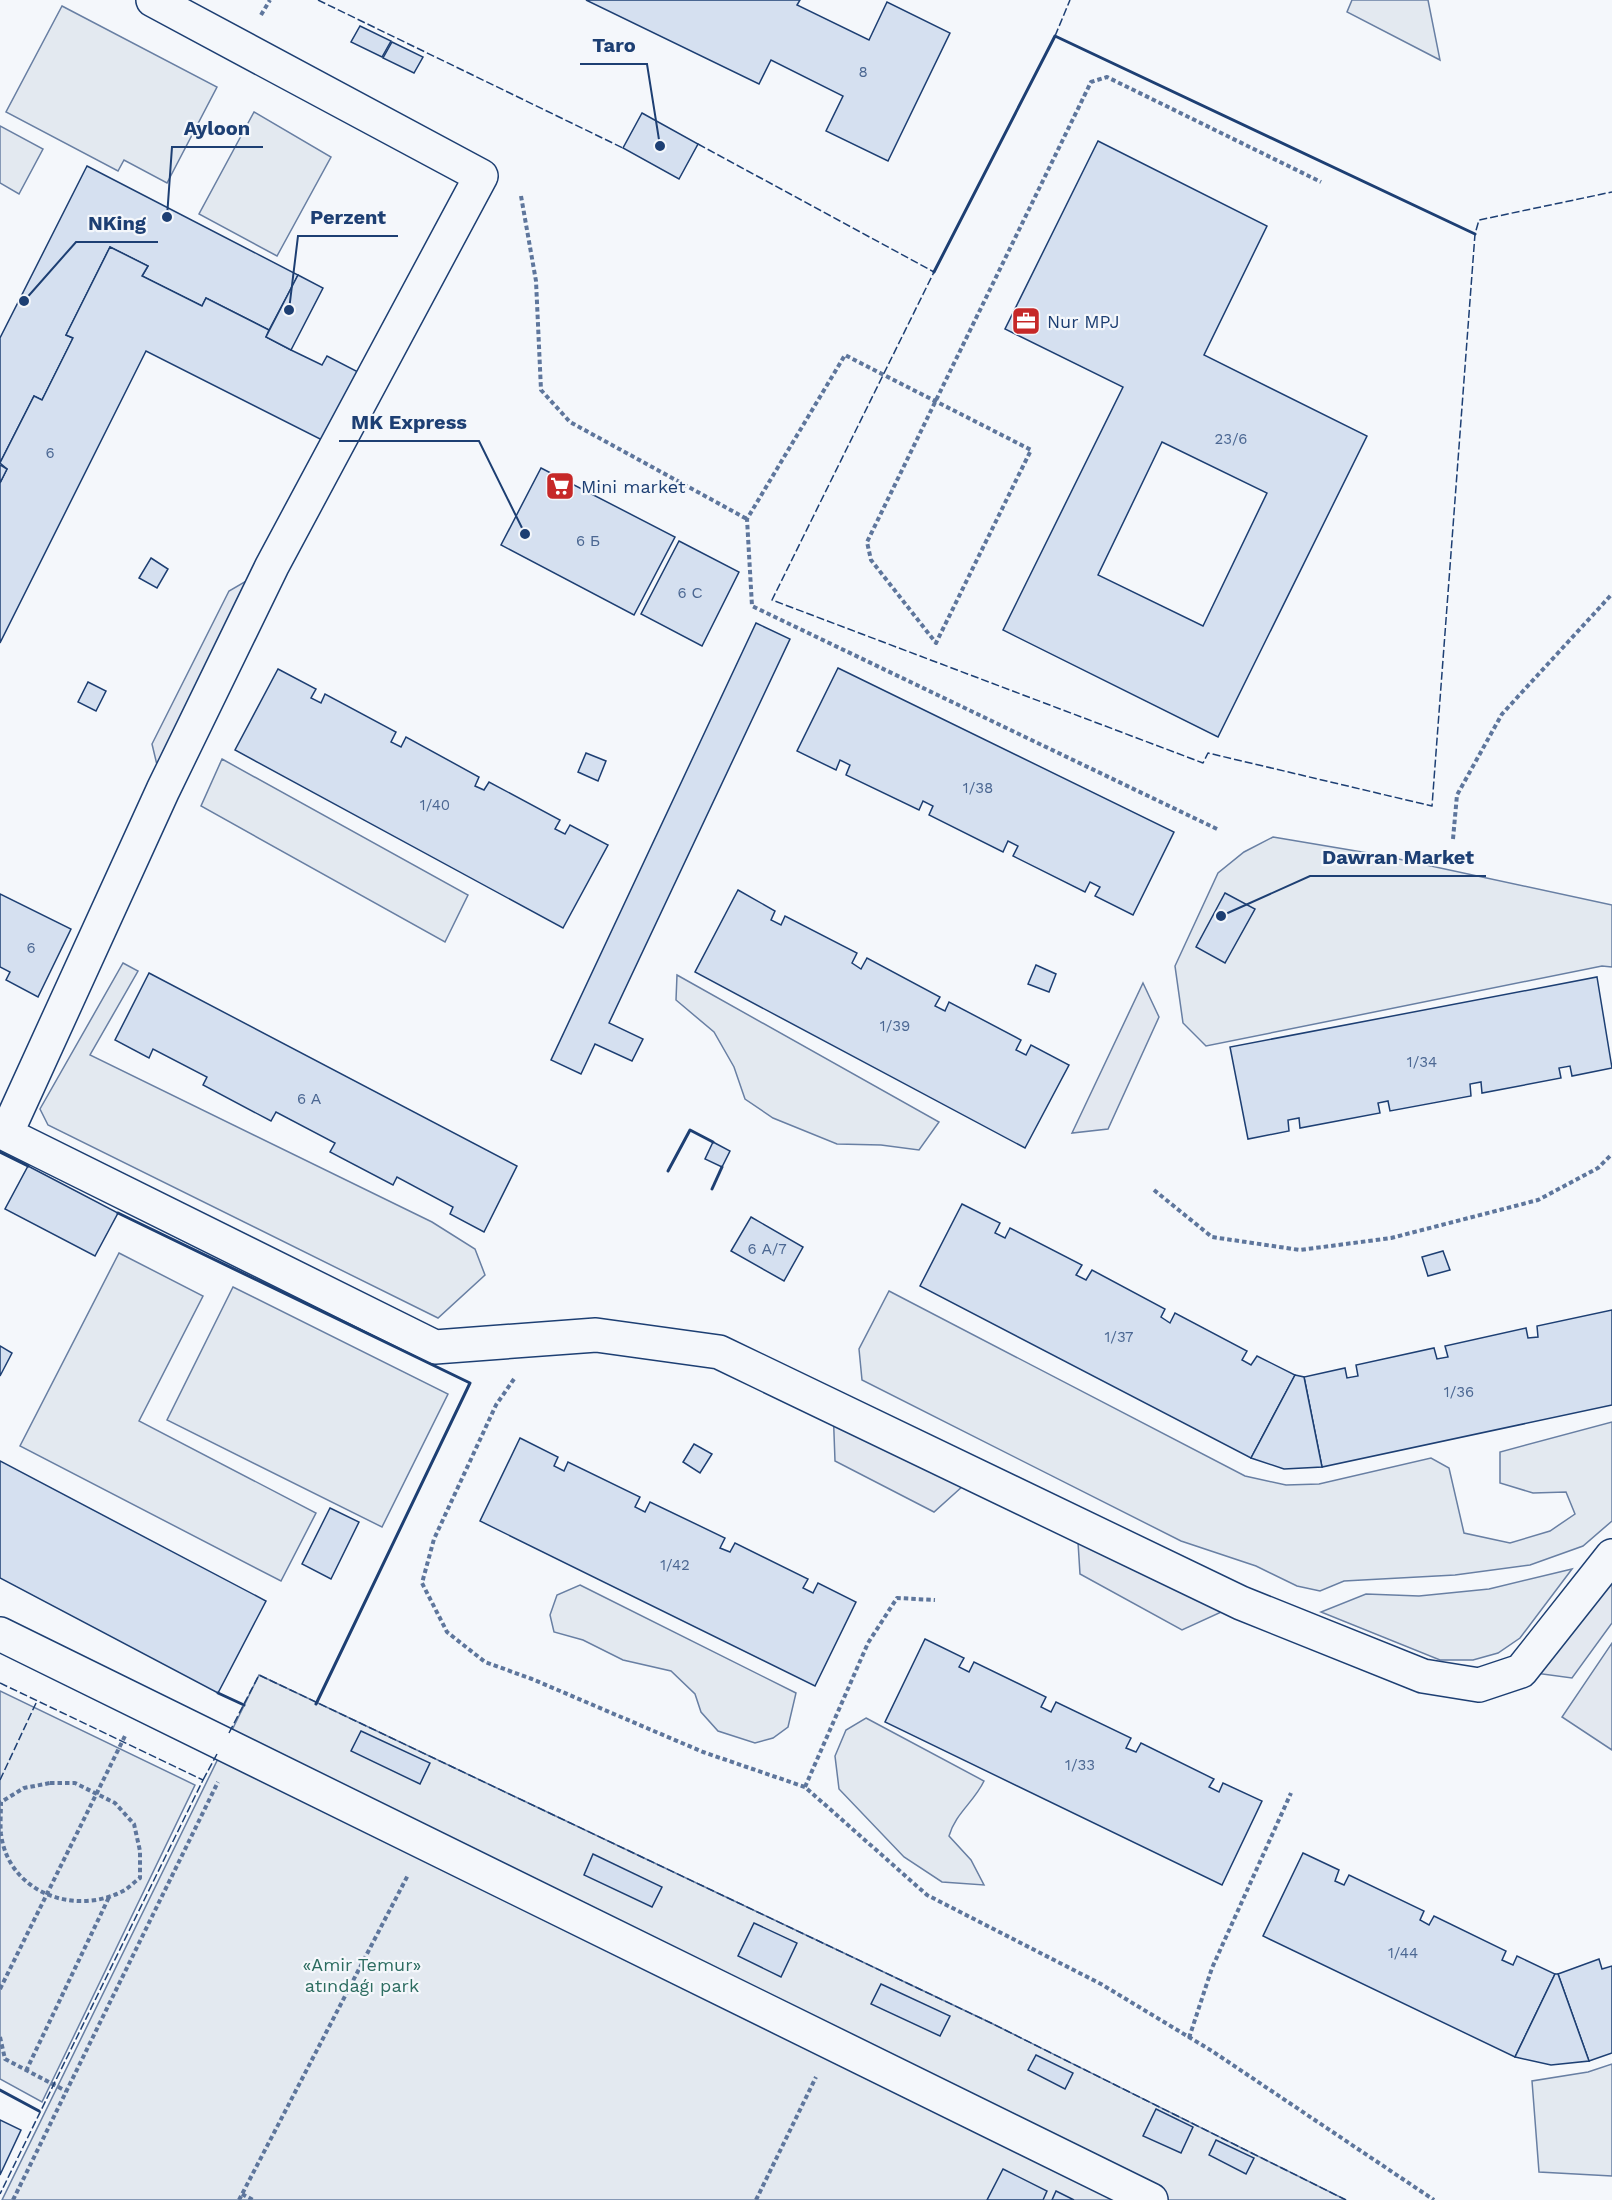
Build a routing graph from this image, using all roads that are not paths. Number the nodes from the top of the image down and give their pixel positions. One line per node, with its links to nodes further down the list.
1 (153, 0): 2 (street)
2 (1612, 1556)
3 (0, 1634): 4 (street)
4 (1151, 2200)

